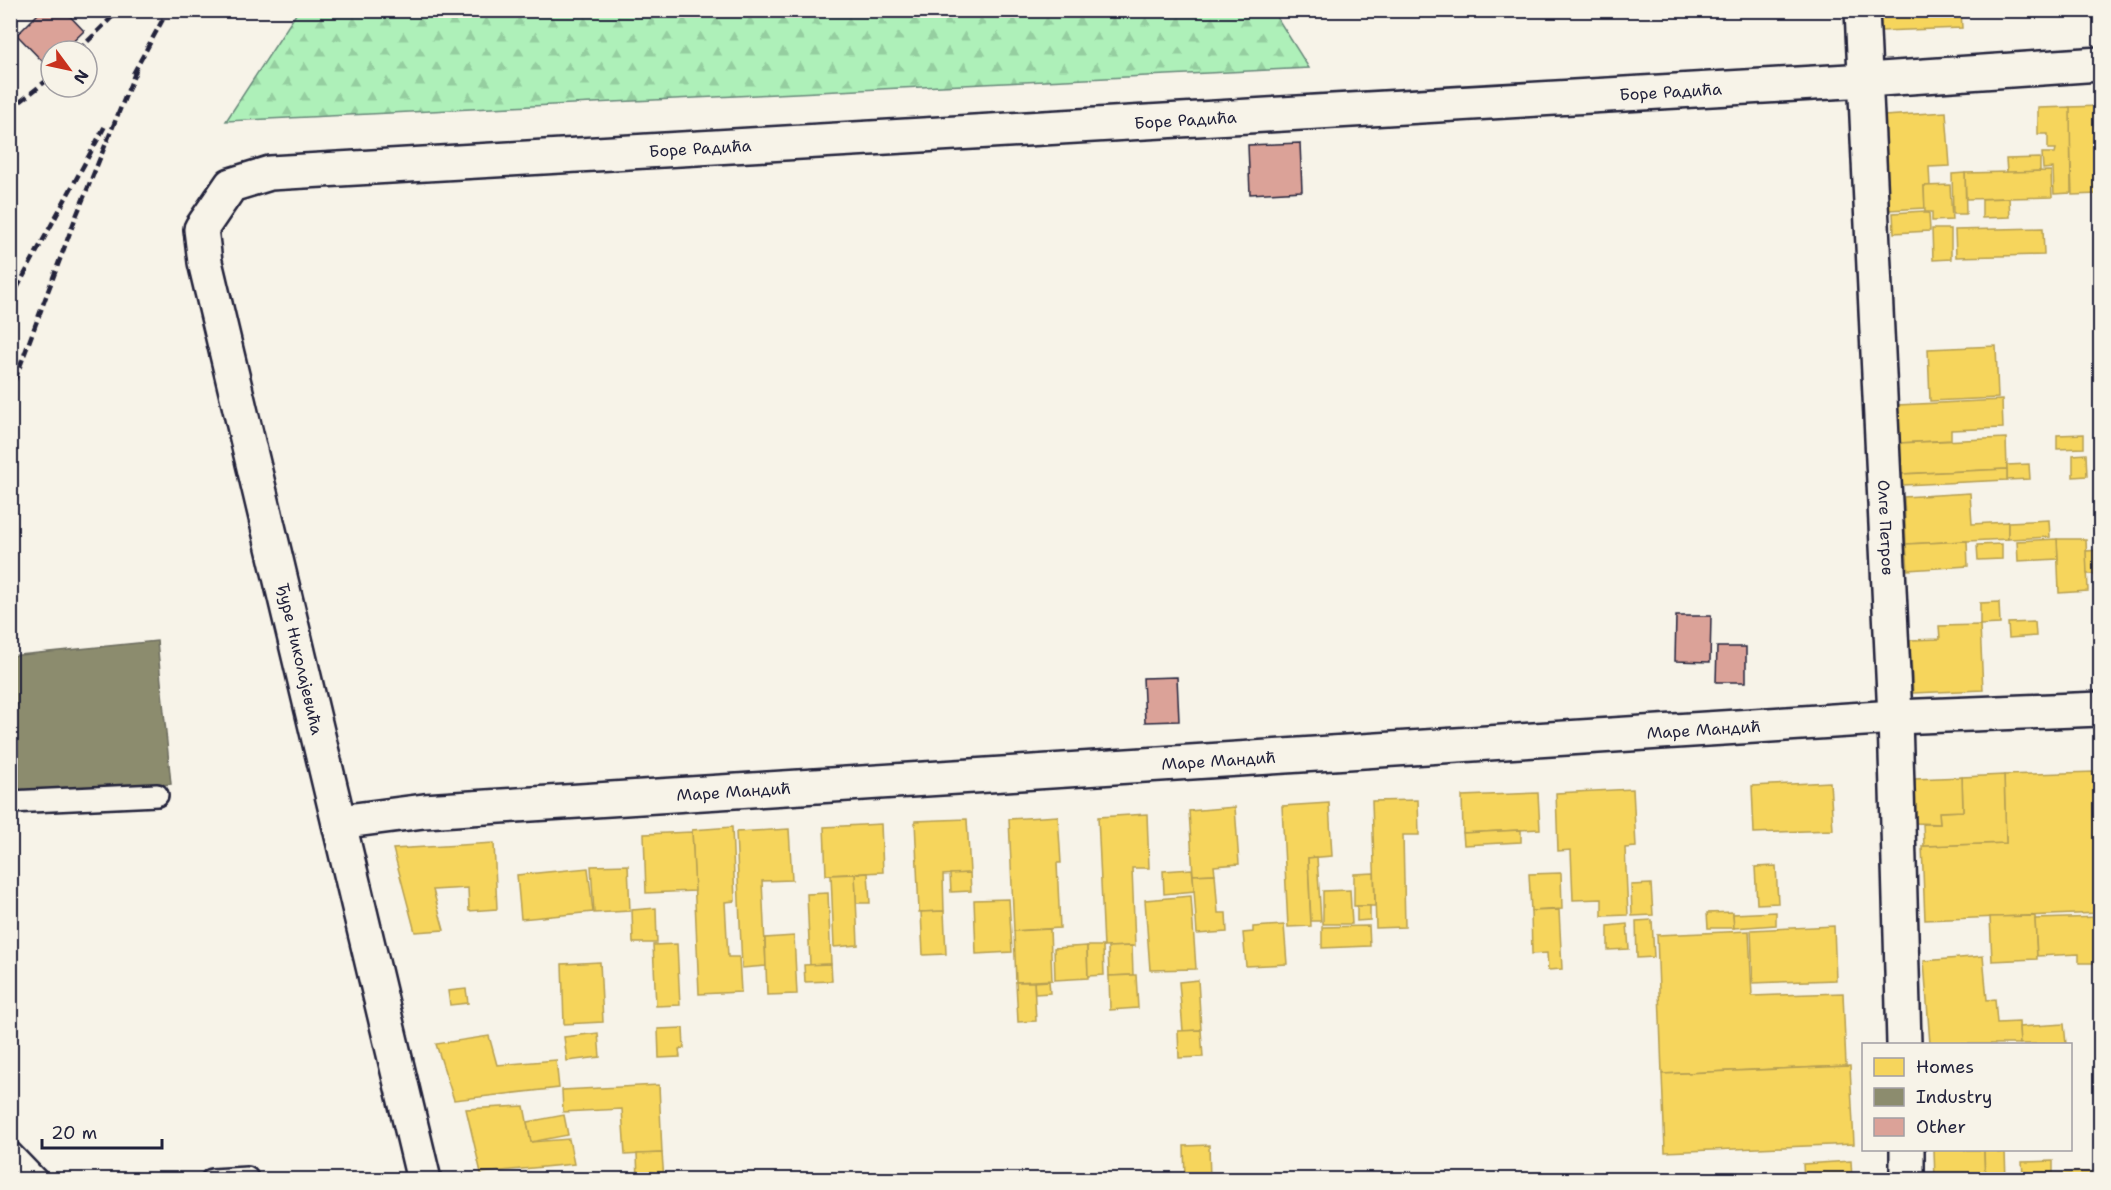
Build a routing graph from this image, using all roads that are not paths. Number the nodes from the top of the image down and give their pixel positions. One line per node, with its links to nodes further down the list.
1 (1862, 10): 3 (street, Олге Петров)
2 (2100, 64): 3 (street, Боре Радића)
3 (1866, 80): 4 (street, Боре Радића); 6 (street, Олге Петров)
4 (270, 173): 9 (street, Ђуре Николајевића)
5 (2100, 709): 6 (street, Маре Мандић)
6 (1895, 717): 9 (street, Маре Мандић); 10 (street, Олге Петров)
7 (157, 795): 8 (lane)
8 (10, 802)
9 (339, 822): 16 (street, Ђуре Николајевића)
10 (1904, 1043)
11 (1906, 1151): 17 (street)
12 (10, 1152): 14 (lane)
13 (247, 1178): 15 (lane)
14 (37, 1179)
15 (212, 1179)
16 (424, 1179)
17 (1907, 1179)

